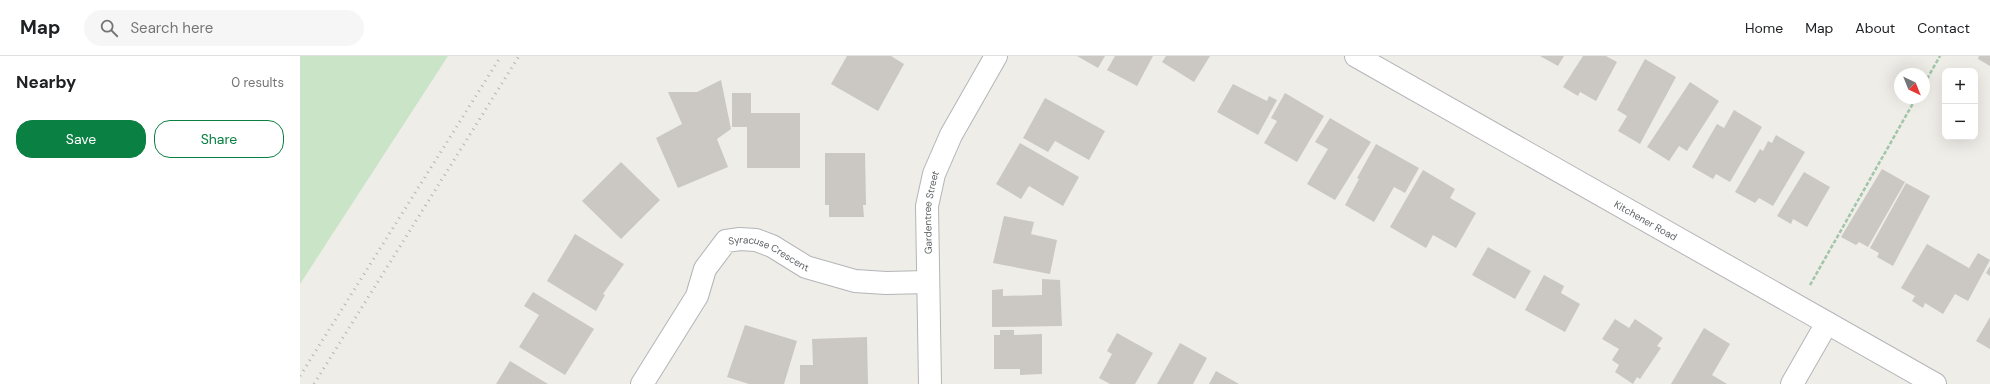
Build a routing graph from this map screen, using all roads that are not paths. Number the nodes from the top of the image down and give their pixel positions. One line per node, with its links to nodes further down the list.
1 (996, 56): 3 (street, Gardentree Street)
2 (1356, 56): 4 (street, Kitchener Road)
3 (928, 282): 5 (street, Syracuse Crescent); 6 (street, Gardentree Street)
4 (1827, 323): 7 (street); 8 (street, Kitchener Road)
5 (642, 384)
6 (930, 384)
7 (1792, 384)
8 (1935, 384)

